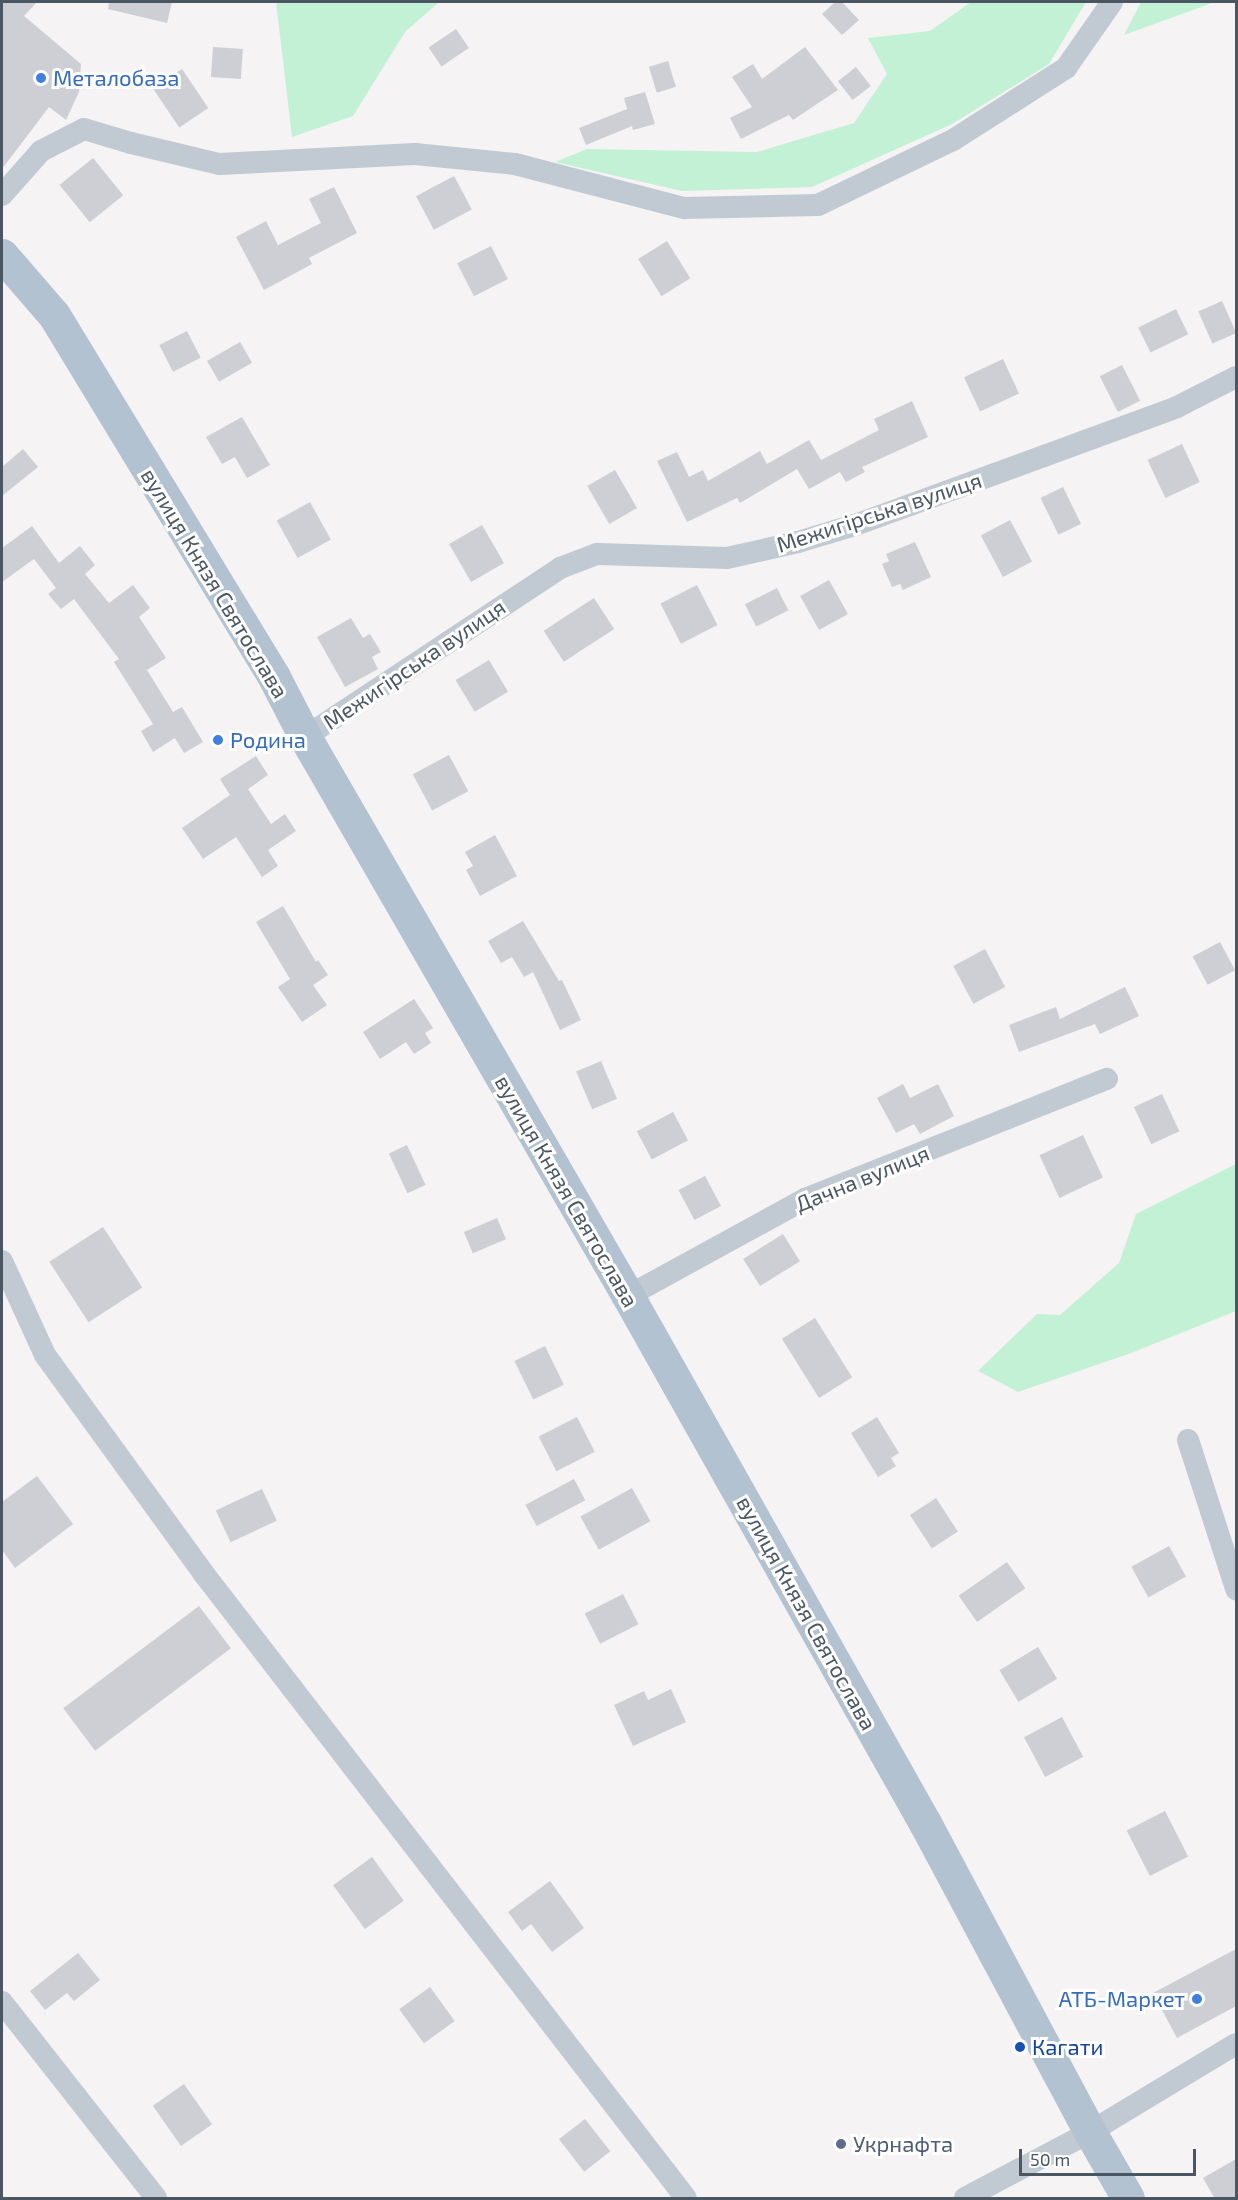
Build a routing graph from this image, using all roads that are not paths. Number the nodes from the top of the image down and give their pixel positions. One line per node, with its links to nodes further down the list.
1 (1112, 2): 2 (street)
2 (2, 195)
3 (2, 255): 5 (main road, вулиця Князя Святослава)
4 (1236, 377): 5 (street, Межигірська вулиця)
5 (305, 736): 8 (main road, вулиця Князя Святослава)
6 (1107, 1079): 8 (street, Дачна вулиця)
7 (2, 1261): 15 (street)
8 (628, 1296): 13 (main road, вулиця Князя Святослава)
9 (1188, 1440): 10 (street)
10 (1236, 1589)
11 (2, 2002): 14 (street)
12 (1236, 2044): 13 (street)
13 (1094, 2140): 16 (street); 17 (main road, вулиця Князя Святослава)
14 (156, 2199)
15 (686, 2199)
16 (965, 2199)
17 (1128, 2199)

